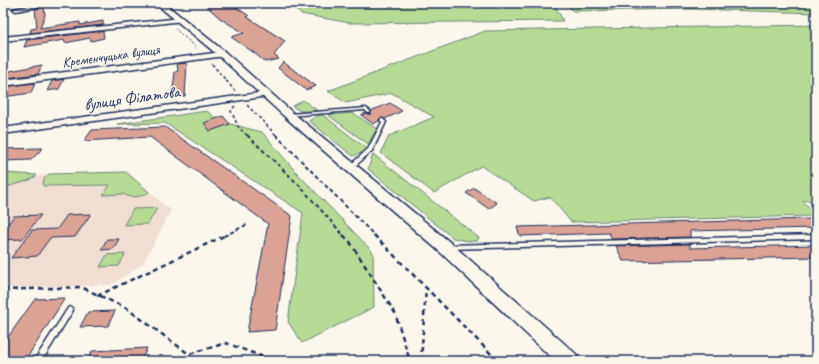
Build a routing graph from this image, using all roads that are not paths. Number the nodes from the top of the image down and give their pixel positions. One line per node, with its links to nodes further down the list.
1 (56, 3): 3 (street)
2 (160, 3): 4 (main road)
3 (16, 9)
4 (180, 20): 5 (street); 6 (main road)
5 (3, 40)
6 (222, 54): 7 (street, Кременчуцька вулиця); 8 (main road)
7 (3, 83)
8 (266, 94): 9 (main road); 12 (street, вулиця Філатова)
9 (285, 111): 10 (lane); 13 (main road)
10 (370, 112)
11 (382, 120): 13 (lane)
12 (3, 131)
13 (351, 167): 15 (main road)
14 (816, 237): 15 (lane)
15 (446, 248): 18 (main road)
16 (70, 310): 17 (lane)
17 (38, 361)
18 (569, 361)

